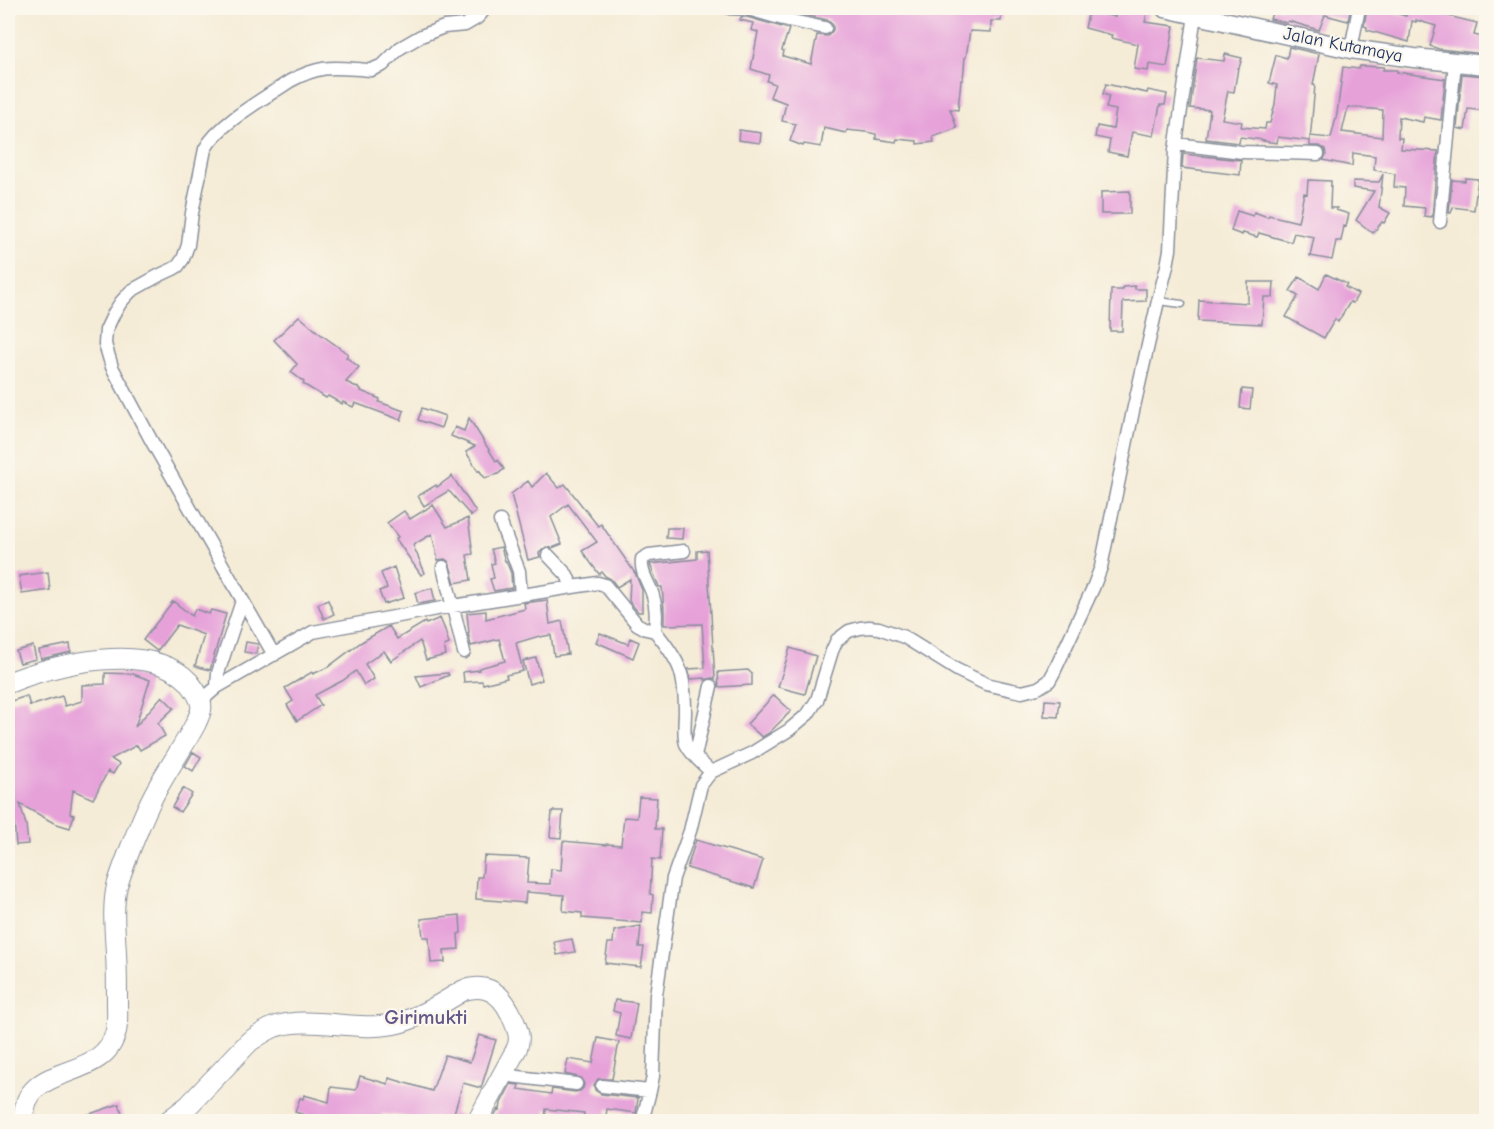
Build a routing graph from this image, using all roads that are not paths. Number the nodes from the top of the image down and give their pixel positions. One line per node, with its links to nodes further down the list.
1 (486, 8): 21 (street)
2 (729, 8): 6 (street)
3 (1165, 8): 5 (main road, Jalan Kutamaya)
4 (1359, 8): 7 (street)
5 (1198, 13): 7 (main road, Jalan Kutamaya); 10 (street)
6 (825, 28)
7 (1351, 49): 8 (main road, Jalan Kutamaya)
8 (1455, 62): 9 (main road, Jalan Kutamaya); 12 (street)
9 (1486, 65)
10 (1176, 144): 11 (street); 13 (street)
11 (1318, 154)
12 (1440, 222)
13 (1158, 302): 14 (lane); 31 (street)
14 (1182, 304)
15 (500, 521): 20 (street)
16 (684, 551): 23 (street)
17 (548, 555): 19 (street)
18 (443, 567): 22 (street)
19 (572, 587): 20 (street); 23 (street)
20 (521, 595): 22 (street)
21 (242, 601): 25 (street); 28 (street)
22 (453, 606): 24 (street); 25 (street)
23 (655, 631): 30 (street)
24 (464, 652)
25 (274, 655): 28 (street)
26 (8, 683): 29 (main road)
27 (711, 686): 30 (street)
28 (217, 687): 29 (street)
29 (201, 701): 36 (main road)
30 (695, 756): 31 (street)
31 (711, 772): 35 (street)
32 (502, 1075): 33 (street); 37 (main road); 38 (main road)
33 (576, 1084)
34 (602, 1086): 35 (street)
35 (650, 1091): 39 (street)
36 (24, 1122)
37 (167, 1122)
38 (477, 1122)
39 (642, 1122)

